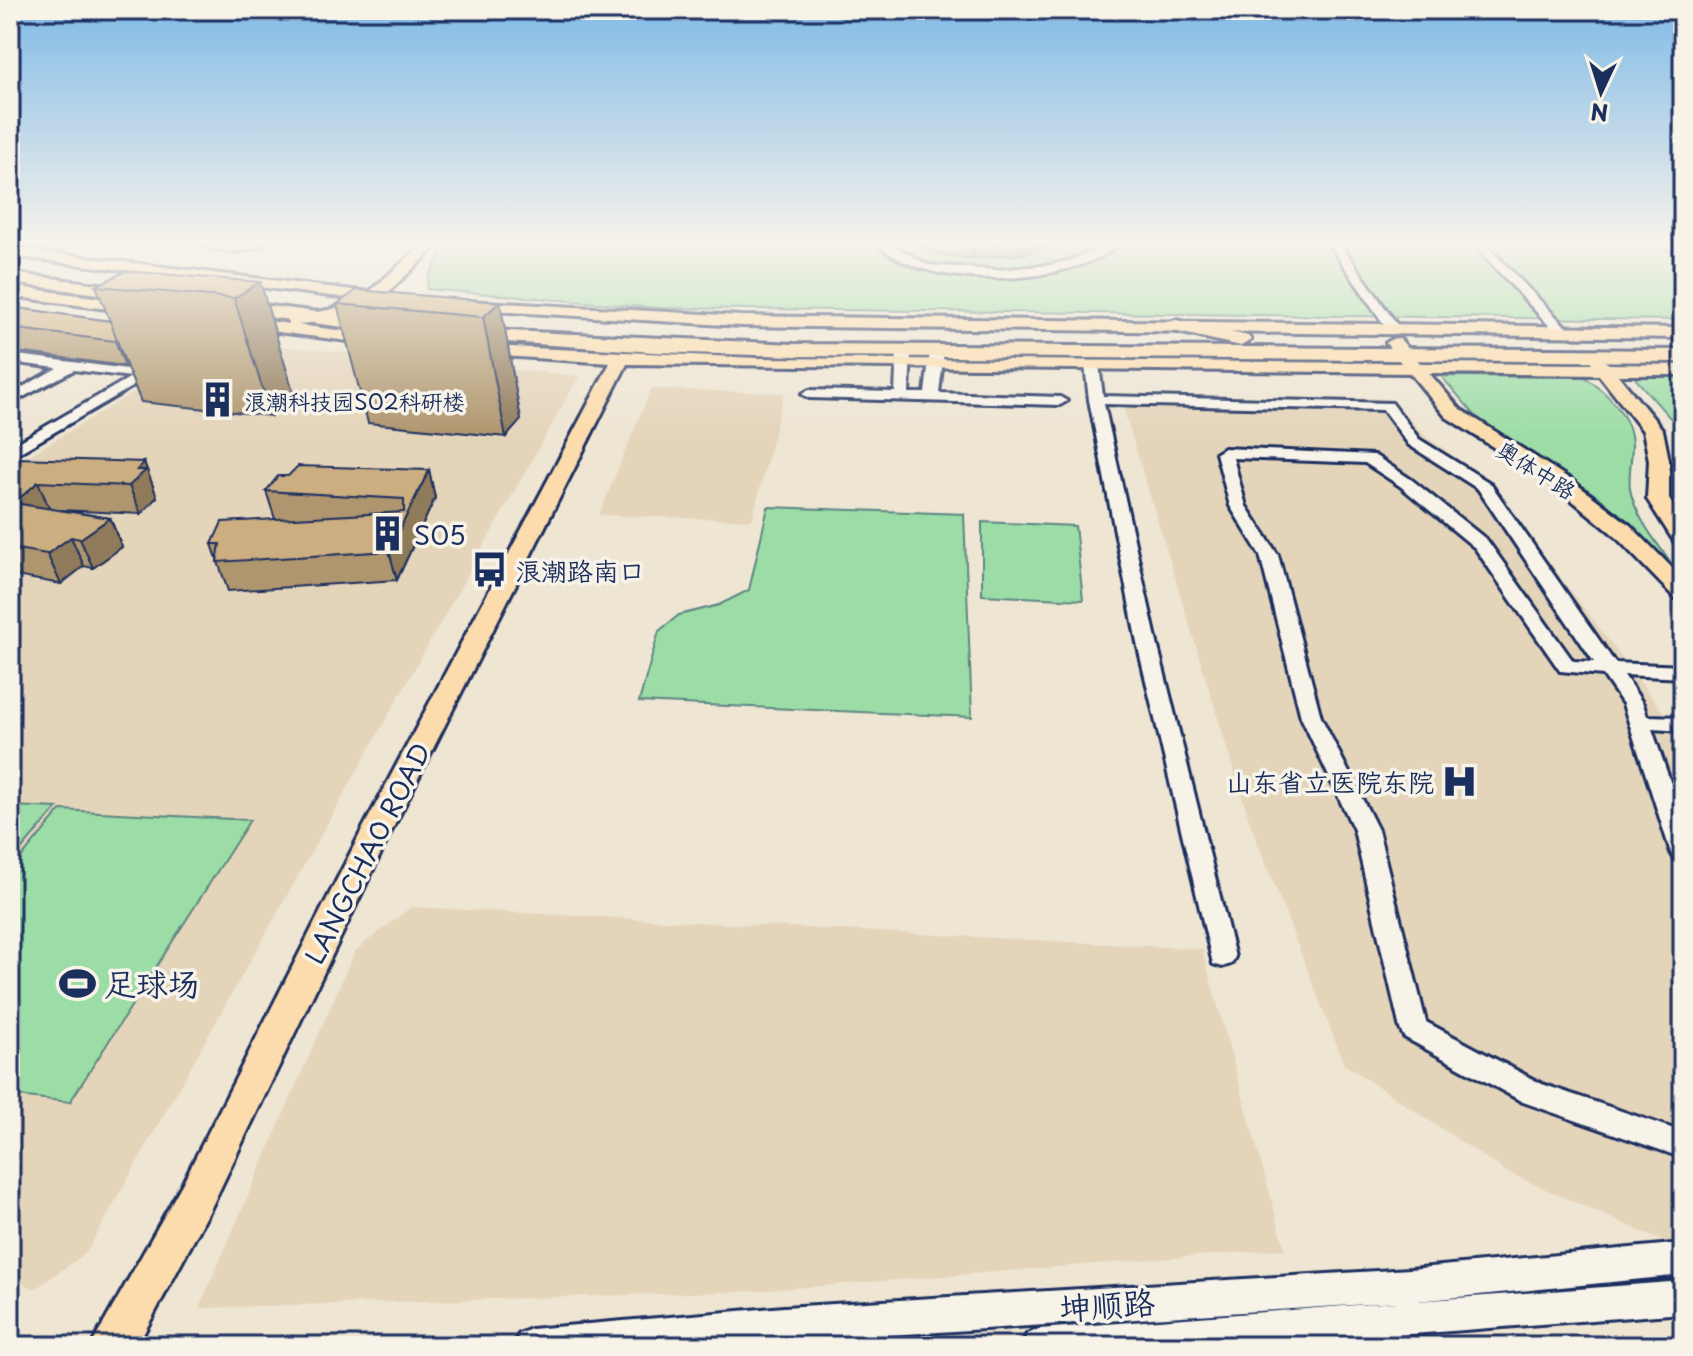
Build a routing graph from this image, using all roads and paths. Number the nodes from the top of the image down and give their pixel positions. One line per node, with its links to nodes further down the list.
1 (240, 308): 7 (highway)
2 (317, 308): 6 (highway)
3 (376, 308): 8 (highway)
4 (1376, 308): 17 (street)
5 (1540, 308): 13 (street)
6 (322, 309): 7 (highway); 8 (highway); 9 (main road)
7 (280, 314): 9 (main road)
8 (396, 320): 9 (main road)
9 (256, 325): 12 (main road)
10 (449, 325): 11 (main road); 15 (highway); 19 (highway); 23 (main road)
11 (1176, 326): 15 (highway); 17 (main road)
12 (227, 327)
13 (1562, 331): 14 (main road); 17 (main road)
14 (1683, 333)
15 (1243, 341): 17 (highway)
16 (1683, 346): 20 (highway)
17 (1402, 349): 20 (highway); 20 (main road); 22 (highway); 25 (main road); 39 (main road, 奥体中路)
18 (1683, 356): 20 (highway)
19 (904, 357): 22 (highway); 23 (main road); 30 (street)
20 (1593, 357): 27 (main road); 36 (main road)
21 (10, 358): 26 (street)
22 (937, 358): 25 (main road); 31 (street)
23 (621, 359): 49 (main road, LANGCHAO ROAD)
24 (169, 362): 28 (street)
25 (1092, 365): 33 (street)
26 (71, 366): 28 (street); 32 (street)
27 (1683, 370)
28 (145, 375): 35 (street)
29 (809, 394): 30 (street)
30 (902, 396): 31 (street)
31 (932, 397): 34 (street)
32 (10, 400)
33 (1096, 400): 38 (street); 45 (street)
34 (1060, 401)
35 (10, 453)
36 (1683, 538)
37 (1481, 544): 38 (street); 40 (street); 46 (street)
38 (1524, 545): 40 (street)
39 (1683, 593)
40 (1609, 669): 41 (street); 42 (street)
41 (1683, 672)
42 (1639, 722): 43 (street); 44 (street)
43 (1683, 724)
44 (1683, 853)
45 (1222, 957)
46 (1682, 1145)
47 (1683, 1259): 50 (street, 坤顺路)
48 (1683, 1297): 51 (street, 坤顺路)
49 (113, 1346)
50 (531, 1346)
51 (1039, 1346)

